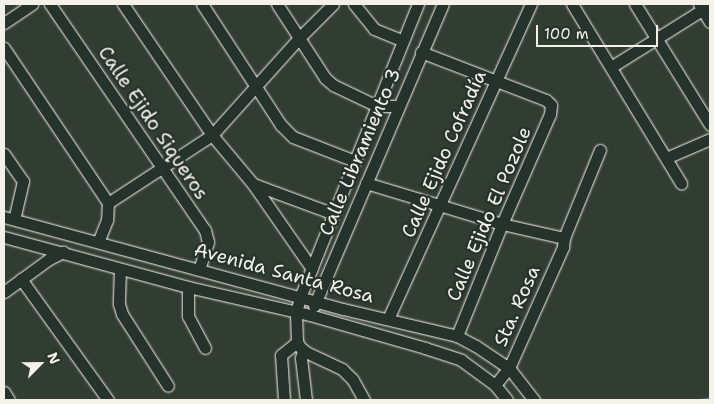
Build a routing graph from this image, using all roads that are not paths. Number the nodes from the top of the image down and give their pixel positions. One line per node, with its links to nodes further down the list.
1 (32, 4): 15 (street)
2 (50, 4): 33 (street, Calle Ejido Siqueros)
3 (123, 4): 27 (street)
4 (202, 4): 23 (street)
5 (277, 4): 16 (street)
6 (333, 4): 16 (street)
7 (354, 4): 18 (street)
8 (418, 4): 18 (street, Calle Libramiento 3)
9 (442, 4): 20 (street, Calle Libramiento 3)
10 (531, 4): 22 (street, Calle Ejido Cofradía)
11 (572, 4): 21 (street)
12 (634, 4): 17 (street)
13 (704, 6): 14 (street); 17 (street)
14 (710, 22)
15 (4, 24)
16 (299, 38): 23 (street); 24 (street)
17 (656, 38): 21 (street); 26 (street)
18 (403, 41): 24 (street, Calle Libramiento 3)
19 (4, 48): 37 (street)
20 (421, 52): 22 (street); 25 (street, Calle Libramiento 3)
21 (610, 67): 31 (street)
22 (496, 81): 38 (street, Calle Ejido Cofradía); 41 (street, Calle Ejido El Pozole)
23 (256, 88): 27 (street); 32 (street)
24 (377, 106): 25 (street); 32 (street, Calle Libramiento 3)
25 (398, 106): 34 (street, Calle Libramiento 3)
26 (710, 125)
27 (212, 135): 33 (street); 36 (street)
28 (710, 139): 31 (street)
29 (600, 150): 43 (street, Sta. Rosa)
30 (4, 154): 40 (street)
31 (666, 158): 35 (street)
32 (355, 161): 39 (street, Calle Libramiento 3)
33 (161, 168): 37 (street); 47 (street, Calle Ejido Siqueros)
34 (366, 183): 38 (street); 53 (street, Calle Libramiento 3)
35 (681, 183)
36 (253, 184): 39 (street); 48 (street)
37 (108, 203): 44 (street)
38 (440, 206): 41 (street); 56 (street, Calle Ejido Cofradía)
39 (334, 214): 48 (street, Calle Libramiento 3)
40 (9, 218): 44 (street, Avenida Santa Rosa)
41 (502, 224): 43 (street); 57 (street, Calle Ejido El Pozole)
42 (4, 237): 45 (street, Avenida Santa Rosa)
43 (564, 238): 60 (street, Sta. Rosa)
44 (98, 242): 47 (street, Avenida Santa Rosa)
45 (63, 252): 46 (street, Avenida Santa Rosa); 49 (street)
46 (120, 269): 50 (street, Avenida Santa Rosa); 62 (street)
47 (199, 269): 52 (street, Avenida Santa Rosa)
48 (312, 269): 52 (street, Calle Libramiento 3)
49 (21, 279): 51 (street); 65 (street)
50 (188, 287): 54 (street, Avenida Santa Rosa); 59 (street)
51 (4, 292)
52 (301, 295): 53 (street, Avenida Santa Rosa); 54 (street, Calle Libramiento 3)
53 (317, 300): 55 (street, Calle Libramiento 3); 56 (street, Avenida Santa Rosa)
54 (296, 312): 55 (street, Avenida Santa Rosa); 58 (street)
55 (310, 315): 58 (street, Calle Libramiento 3); 61 (street, Avenida Santa Rosa)
56 (388, 319): 57 (street, Avenida Santa Rosa)
57 (457, 336): 60 (street, Avenida Santa Rosa)
58 (299, 341): 66 (street, Calle Libramiento 3); 67 (street); 68 (street)
59 (205, 348)
60 (509, 368): 61 (street, Sta. Rosa); 70 (street, Avenida Santa Rosa)
61 (495, 385): 69 (street, Avenida Santa Rosa)
62 (168, 386)
63 (4, 392): 64 (street)
64 (9, 400)
65 (108, 400)
66 (284, 400)
67 (306, 400)
68 (364, 400)
69 (507, 400)
70 (534, 400)

